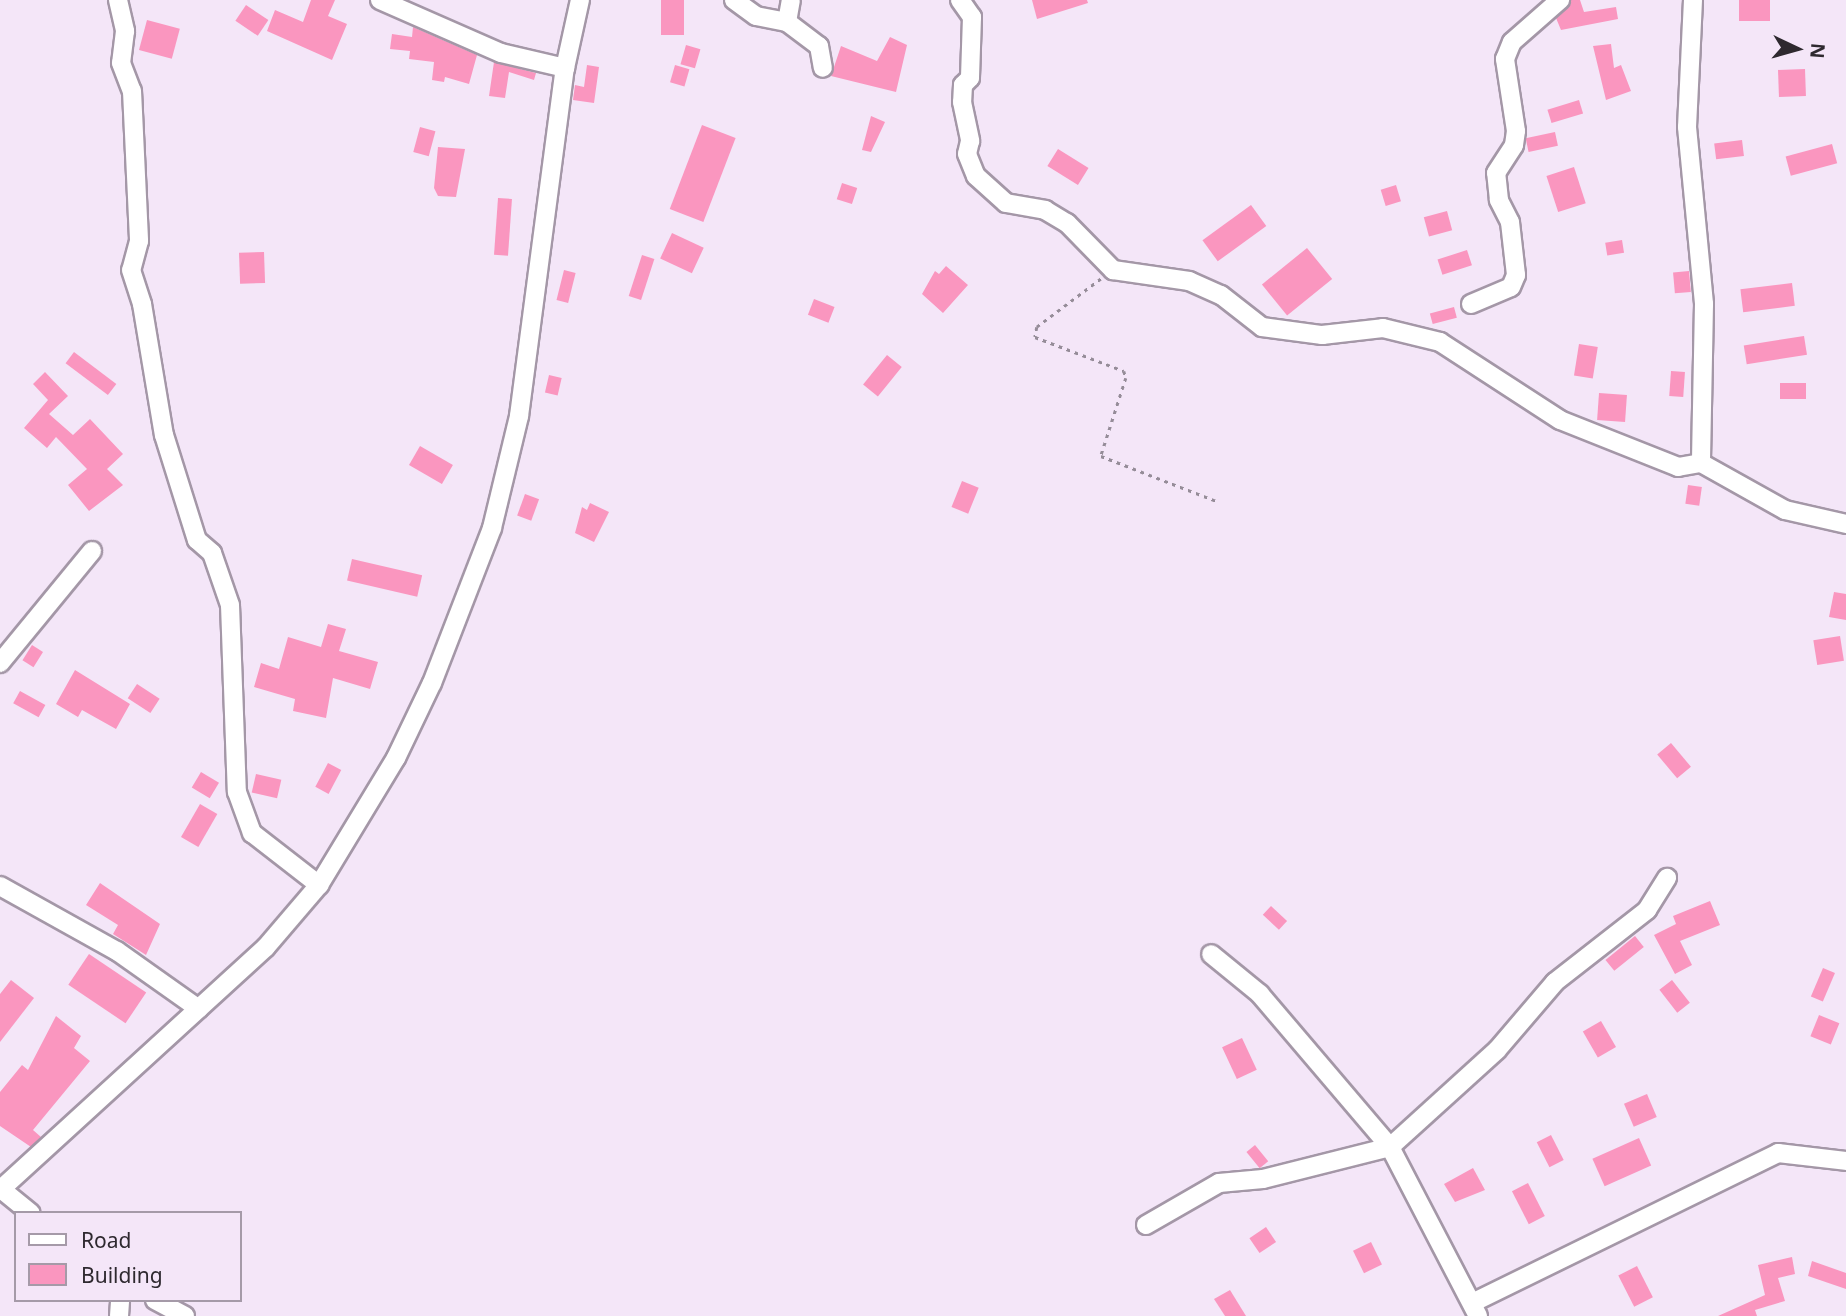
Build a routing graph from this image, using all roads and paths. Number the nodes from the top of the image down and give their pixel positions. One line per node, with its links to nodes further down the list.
1 (117, 0): 20 (street)
2 (380, 0): 10 (street)
3 (580, 0): 10 (street)
4 (734, 0): 9 (street)
5 (791, 0): 9 (street)
6 (960, 0): 12 (street)
7 (1560, 0): 13 (street)
8 (1693, 0): 14 (street)
9 (787, 22): 11 (street)
10 (565, 68): 20 (street)
11 (823, 68)
12 (1113, 270): 14 (street); 15 (path)
13 (1471, 304)
14 (1702, 463): 16 (street)
15 (1219, 502)
16 (1846, 524)
17 (92, 551): 18 (street)
18 (0, 663)
19 (1667, 878): 24 (street)
20 (319, 885): 23 (street)
21 (0, 887): 23 (street)
22 (1211, 954): 24 (street)
23 (200, 1009): 26 (street)
24 (1390, 1147): 28 (street); 30 (street)
25 (1846, 1161): 30 (street)
26 (0, 1190): 27 (street)
27 (28, 1211)
28 (1146, 1225)
29 (159, 1302): 31 (street)
30 (1475, 1310)
31 (185, 1316)

